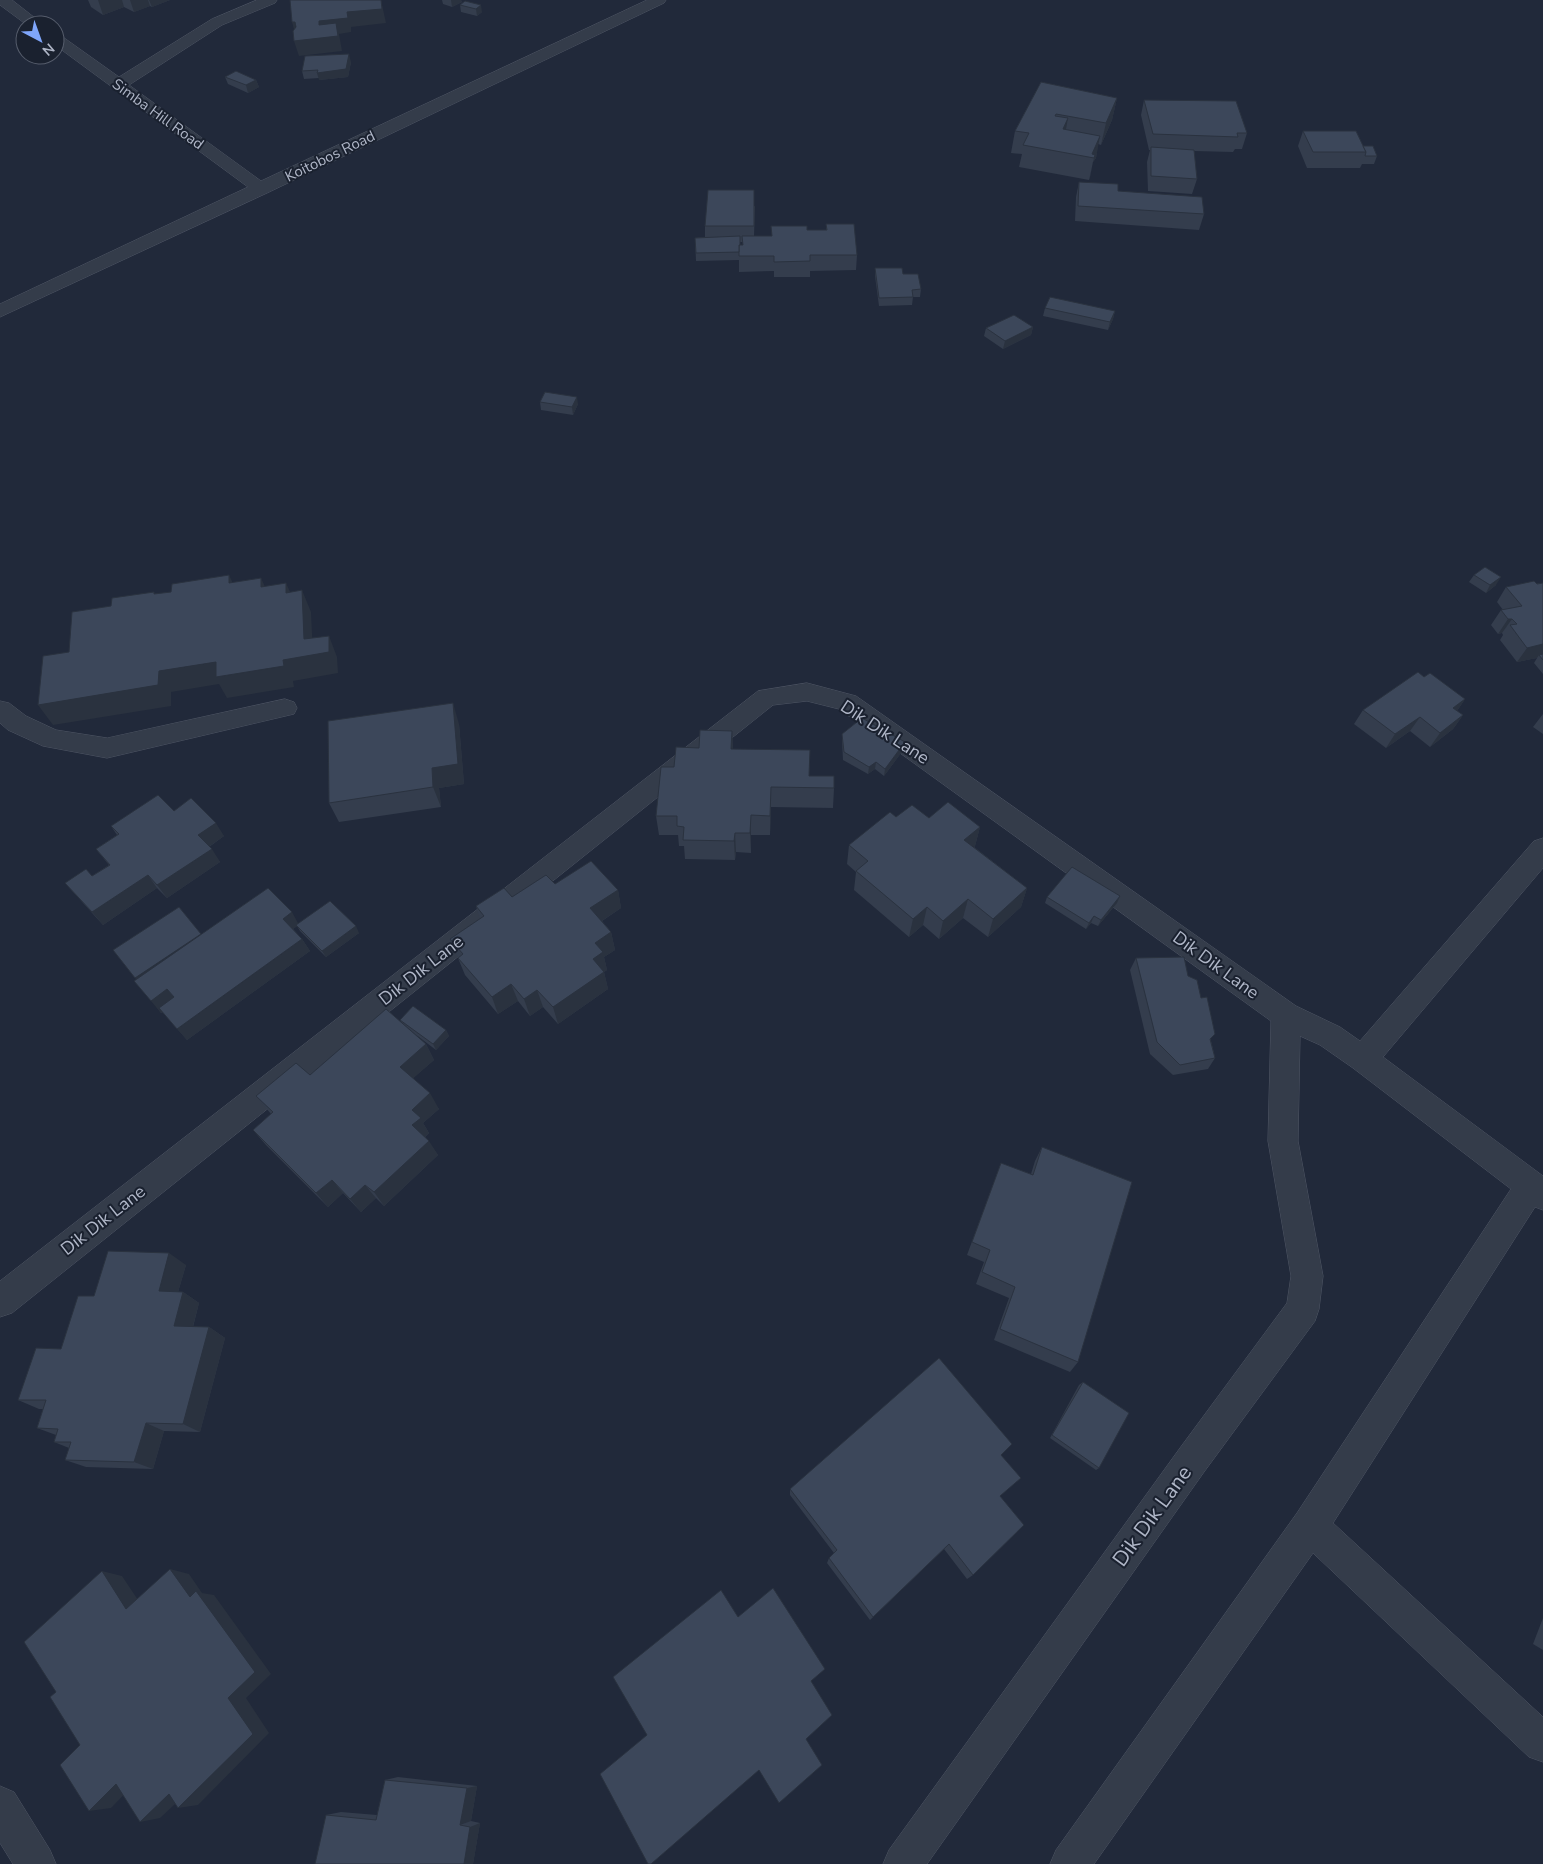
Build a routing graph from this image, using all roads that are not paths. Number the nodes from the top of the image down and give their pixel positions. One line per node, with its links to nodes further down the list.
1 (3, 0): 4 (street)
2 (270, 0): 6 (street)
3 (659, 0): 7 (street, Koitobos Road)
4 (23, 15)
5 (65, 45): 6 (street, Simba Hill Road)
6 (118, 85): 7 (street, Simba Hill Road)
7 (261, 189): 8 (street, Koitobos Road)
8 (0, 311)
9 (285, 708): 10 (street)
10 (0, 710)
11 (1543, 849): 13 (street)
12 (1286, 1015): 13 (street, Dik Dik Lane); 15 (street, Dik Dik Lane); 20 (street, Dik Dik Lane)
13 (1363, 1059): 14 (street, Dik Dik Lane)
14 (1537, 1191): 16 (street)
15 (0, 1301)
16 (1310, 1526): 17 (street); 21 (street)
17 (1543, 1743)
18 (0, 1806): 19 (street)
19 (36, 1864)
20 (904, 1864)
21 (1070, 1864)

